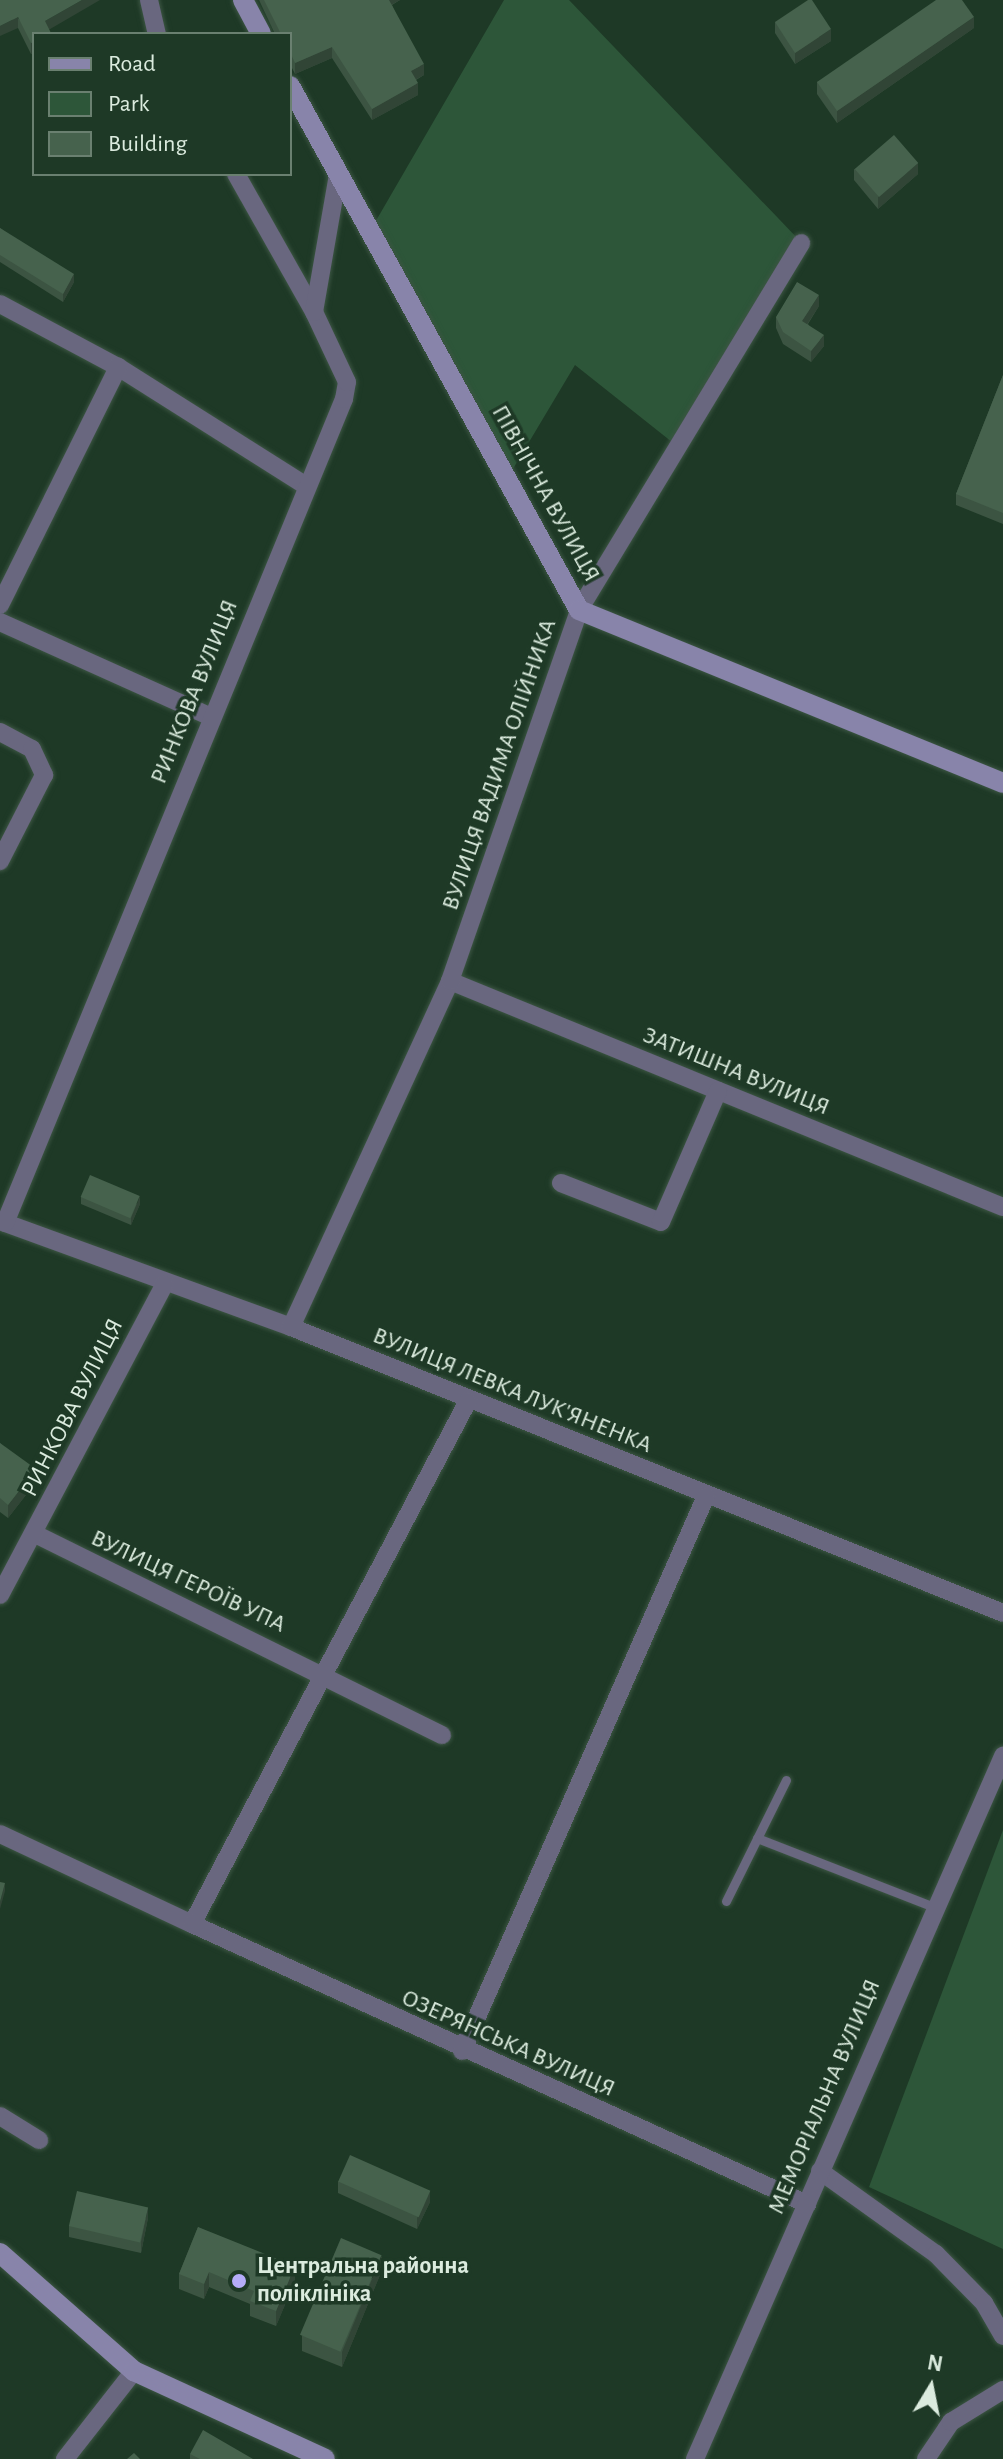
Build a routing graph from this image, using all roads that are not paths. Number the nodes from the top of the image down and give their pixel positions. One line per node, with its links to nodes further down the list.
1 (149, 0): 3 (street)
2 (243, 0): 4 (street)
3 (157, 32)
4 (260, 32)
5 (292, 90): 6 (street, ПІВНІЧНА ВУЛИЦЯ)
6 (338, 174): 10 (street); 14 (street, ПІВНІЧНА ВУЛИЦЯ)
7 (237, 176): 10 (street, РИНКОВА ВУЛИЦЯ)
8 (801, 243): 14 (street, ВУЛИЦЯ ВАДИМА ОЛІЙНИКА)
9 (0, 304): 11 (street)
10 (314, 312): 12 (street, РИНКОВА ВУЛИЦЯ)
11 (118, 367): 12 (street); 13 (street)
12 (305, 485): 16 (street, РИНКОВА ВУЛИЦЯ)
13 (0, 605)
14 (579, 610): 18 (street, ПІВНІЧНА ВУЛИЦЯ); 20 (street, ВУЛИЦЯ ВАДИМА ОЛІЙНИКА)
15 (0, 622): 16 (street)
16 (211, 717): 24 (street, РИНКОВА ВУЛИЦЯ)
17 (0, 732): 19 (street)
18 (1003, 783)
19 (0, 861)
20 (450, 981): 21 (street, ЗАТИШНА ВУЛИЦЯ); 26 (street, ВУЛИЦЯ ВАДИМА ОЛІЙНИКА)
21 (718, 1091): 22 (street); 23 (street, ЗАТИШНА ВУЛИЦЯ)
22 (561, 1183)
23 (1003, 1207)
24 (3, 1222): 25 (street, ВУЛИЦЯ ЛЕВКА ЛУК'ЯНЕНКА)
25 (164, 1285): 26 (street, ВУЛИЦЯ ЛЕВКА ЛУК'ЯНЕНКА); 29 (street, РИНКОВА ВУЛИЦЯ)
26 (291, 1327): 27 (street, ВУЛИЦЯ ЛЕВКА ЛУК'ЯНЕНКА)
27 (468, 1401): 28 (street, ВУЛИЦЯ ЛЕВКА ЛУК'ЯНЕНКА); 32 (street)
28 (706, 1496): 31 (street, ВУЛИЦЯ ЛЕВКА ЛУК'ЯНЕНКА); 41 (street)
29 (35, 1534): 30 (street, РИНКОВА ВУЛИЦЯ); 32 (street, ВУЛИЦЯ ГЕРОЇВ УПА)
30 (0, 1595)
31 (1003, 1613)
32 (321, 1674): 33 (street, ВУЛИЦЯ ГЕРОЇВ УПА); 40 (street)
33 (442, 1735)
34 (1003, 1756): 39 (street, МЕМОРІАЛЬНА ВУЛИЦЯ)
35 (786, 1780): 37 (lane)
36 (0, 1834): 40 (street, ОЗЕРЯНСЬКА ВУЛИЦЯ)
37 (757, 1838): 38 (lane); 39 (lane)
38 (726, 1901)
39 (934, 1907): 44 (street, МЕМОРІАЛЬНА ВУЛИЦЯ)
40 (192, 1924): 41 (street, ОЗЕРЯНСЬКА ВУЛИЦЯ)
41 (462, 2051): 45 (street, ОЗЕРЯНСЬКА ВУЛИЦЯ)
42 (0, 2116): 43 (street)
43 (39, 2140)
44 (820, 2171): 45 (street, МЕМОРІАЛЬНА ВУЛИЦЯ); 47 (street)
45 (807, 2204): 52 (street, МЕМОРІАЛЬНА ВУЛИЦЯ)
46 (0, 2253): 48 (street)
47 (1003, 2336)
48 (134, 2371): 50 (street); 51 (street)
49 (1003, 2390): 53 (street)
50 (65, 2459)
51 (325, 2459)
52 (695, 2459)
53 (926, 2459)

